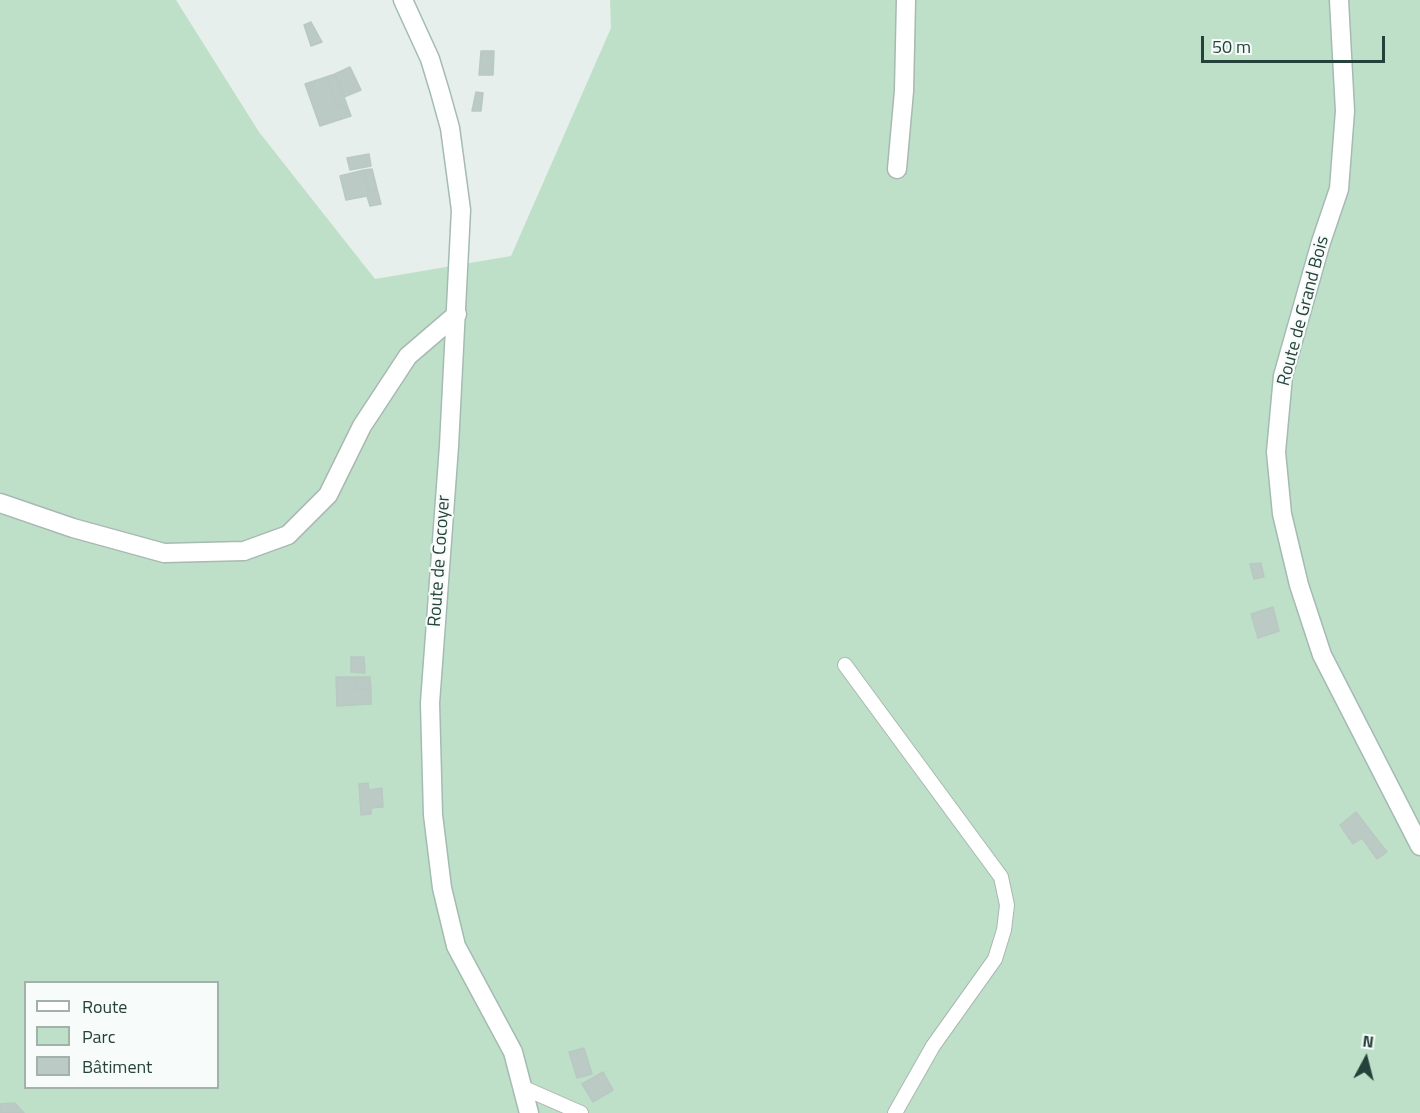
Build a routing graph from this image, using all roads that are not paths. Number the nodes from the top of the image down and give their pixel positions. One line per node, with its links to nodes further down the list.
1 (403, 0): 5 (main road, Route de Cocoyer)
2 (906, 0): 4 (main road)
3 (1339, 0): 8 (main road, Route de Grand Bois)
4 (897, 169)
5 (457, 314): 6 (main road); 9 (main road, Route de Cocoyer)
6 (0, 503)
7 (845, 665): 12 (lane)
8 (1420, 846)
9 (524, 1088): 10 (main road, Route de Cocoyer); 11 (lane)
10 (529, 1113)
11 (581, 1113)
12 (896, 1113)

